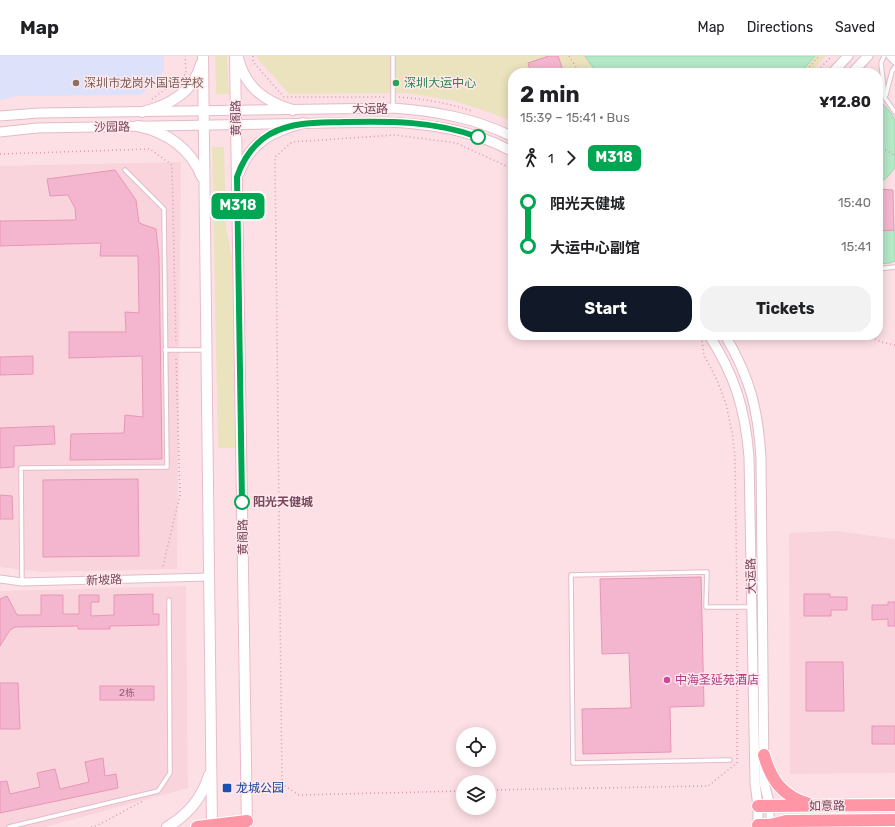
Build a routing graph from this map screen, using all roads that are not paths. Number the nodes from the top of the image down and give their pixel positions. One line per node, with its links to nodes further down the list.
1 (202, 56): 18 (main road); 20 (main road)
2 (236, 56): 16 (main road, 黄阁路); 17 (main road)
3 (393, 56): 15 (lane)
4 (848, 56): 10 (street)
5 (868, 56): 11 (street)
6 (884, 56): 12 (lane)
7 (890, 56): 8 (street)
8 (895, 61)
9 (895, 67): 14 (lane)
10 (837, 68)
11 (857, 68)
12 (882, 68)
13 (883, 80): 14 (lane)
14 (885, 98): 21 (lane)
15 (393, 108): 17 (street, 大运路); 29 (street, 大运路)
16 (236, 110): 17 (street, 大运路); 19 (street, 大运路); 25 (main road, 黄阁路)
17 (293, 110)
18 (203, 111): 19 (street, 沙园路); 20 (street, 沙园路); 26 (main road)
19 (224, 111)
20 (142, 112): 22 (street, 沙园路)
21 (895, 112)
22 (0, 116)
23 (303, 123): 25 (street, 大运路); 30 (street, 大运路); 32 (main road)
24 (224, 124): 25 (street, 大运路); 26 (street, 沙园路)
25 (236, 124): 32 (main road, 黄阁路)
26 (204, 125): 27 (street, 沙园路); 33 (main road)
27 (138, 126): 28 (street, 沙园路); 33 (main road)
28 (0, 132)
29 (508, 135)
30 (508, 150)
31 (125, 170): 38 (lane)
32 (237, 177): 53 (main road, 黄阁路)
33 (204, 182): 39 (main road)
34 (895, 268): 35 (lane)
35 (883, 269)
36 (707, 340): 44 (street, 大运路)
37 (728, 340): 45 (street, 大运路)
38 (165, 350): 39 (lane); 42 (lane)
39 (206, 350): 40 (main road)
40 (209, 577): 42 (street, 新坡路); 47 (main road)
41 (0, 579): 42 (street, 新坡路)
42 (22, 582)
43 (169, 600): 56 (lane)
44 (751, 607): 46 (lane); 49 (street, 大运路)
45 (764, 755): 49 (street, 大运路); 50 (main road)
46 (730, 760)
47 (211, 767): 54 (main road); 57 (main road)
48 (895, 805): 50 (main road, 如意路)
49 (764, 806): 50 (main road, 如意路); 55 (street, 大运路)
50 (816, 806)
51 (895, 820): 52 (main road, 如意路)
52 (820, 823): 55 (main road, 如意路); 59 (main road)
53 (247, 824): 54 (main road)
54 (212, 826): 58 (main road)
55 (764, 826)
56 (9, 827)
57 (167, 827)
58 (197, 827)
59 (804, 827)

